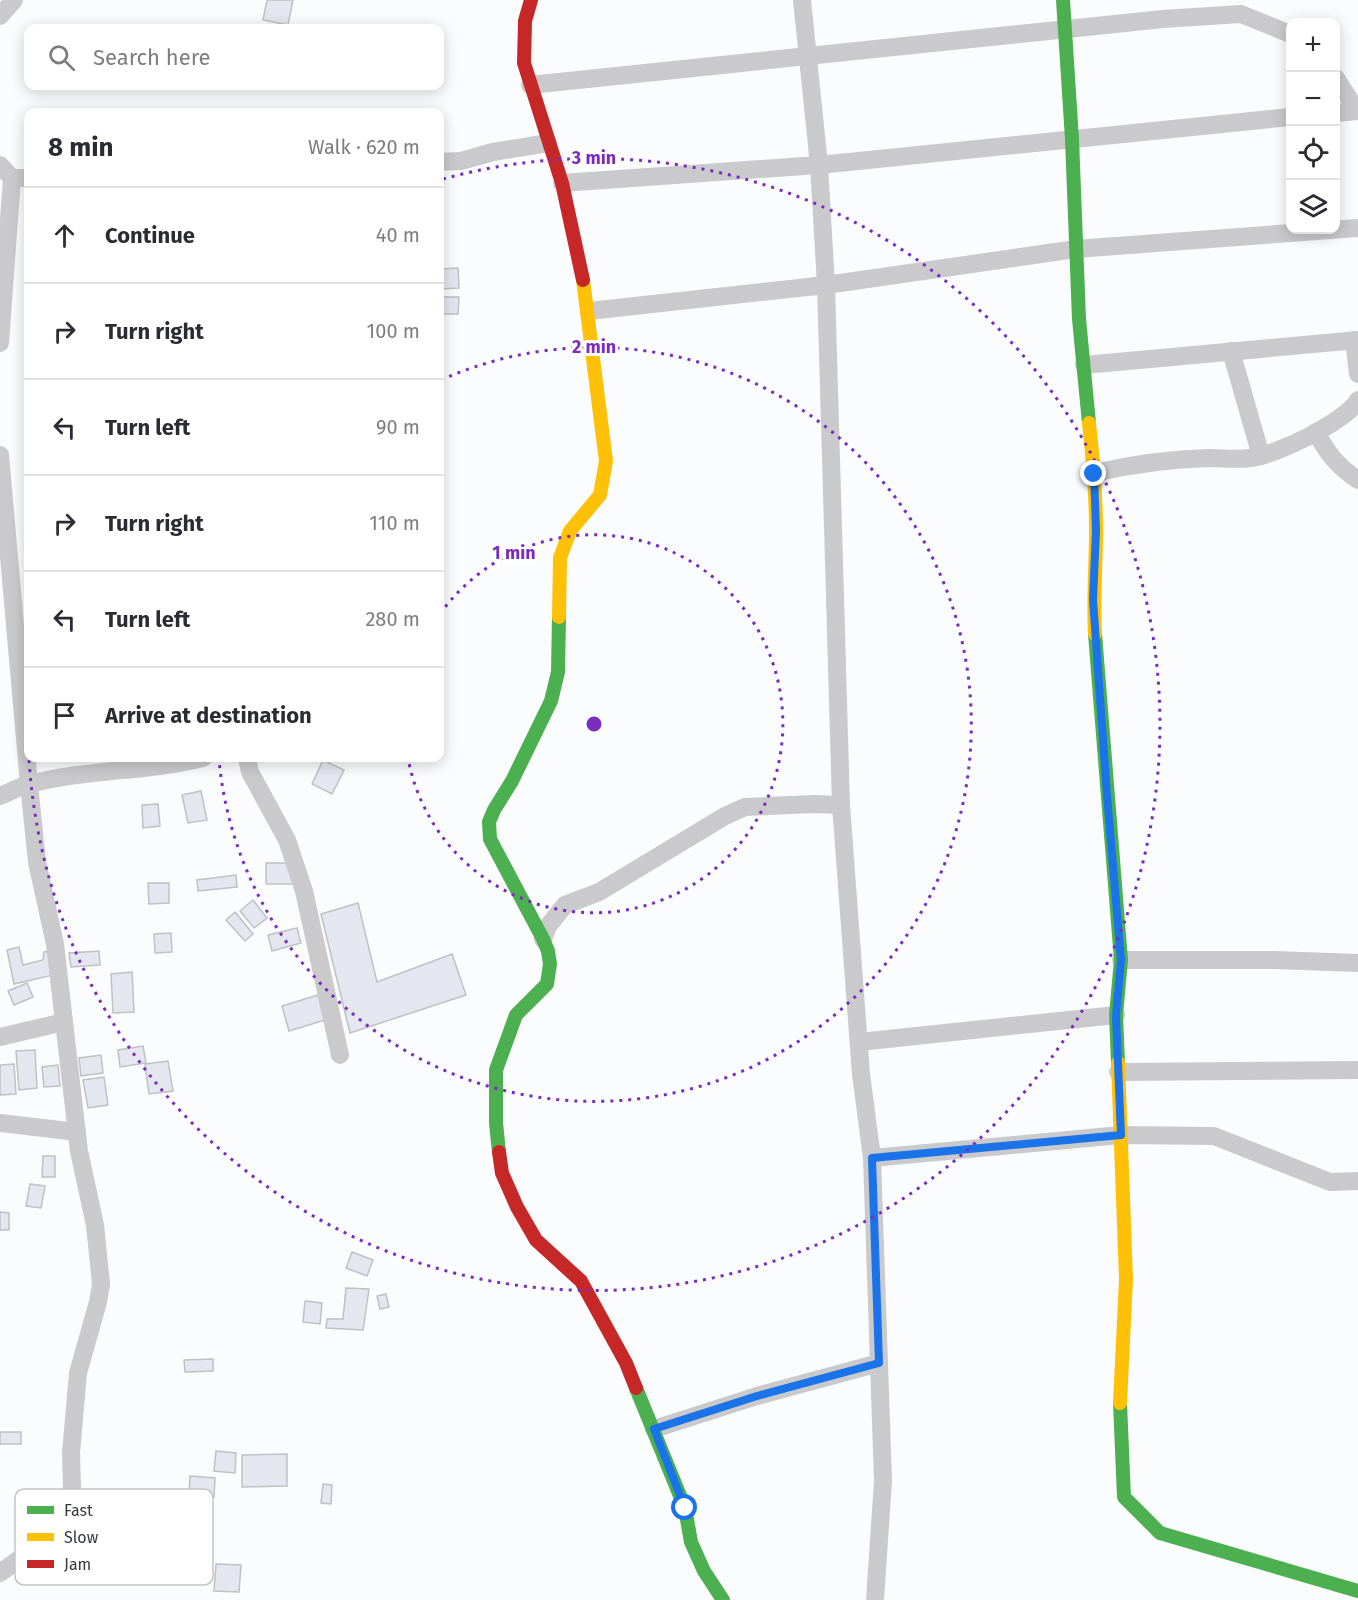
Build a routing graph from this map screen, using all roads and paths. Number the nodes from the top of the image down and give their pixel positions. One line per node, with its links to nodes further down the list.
1 (14, 0): 5 (street)
2 (531, 0): 9 (street)
3 (802, 0): 8 (street)
4 (1063, 0): 6 (street)
5 (0, 16)
6 (1064, 28): 7 (street); 8 (street); 13 (street)
7 (1286, 32)
8 (808, 57): 9 (street); 16 (street)
9 (530, 85): 14 (street)
10 (1340, 86): 11 (street)
11 (1340, 113)
12 (1286, 117): 13 (street)
13 (1072, 139): 16 (street); 20 (street)
14 (548, 143): 15 (street); 18 (street)
15 (444, 162)
16 (819, 165): 18 (street); 21 (street)
17 (14, 174): 24 (street)
18 (562, 183): 22 (street)
19 (1358, 228): 20 (street)
20 (1076, 249): 21 (street); 26 (street)
21 (826, 285): 22 (street); 40 (street)
22 (588, 310): 41 (street)
23 (1356, 340): 25 (street); 27 (street)
24 (0, 343)
25 (1231, 351): 26 (street); 31 (street)
26 (1084, 365): 32 (street)
27 (1358, 374)
28 (1358, 400): 29 (street)
29 (1316, 432): 31 (street); 33 (street)
30 (0, 455): 34 (street)
31 (1261, 456): 32 (street)
32 (1094, 474): 42 (street)
33 (1358, 480)
34 (24, 737)
35 (26, 762): 38 (street)
36 (179, 762): 38 (street)
37 (249, 762): 48 (street)
38 (28, 784): 39 (street); 45 (street)
39 (0, 796)
40 (841, 805): 41 (street); 47 (street)
41 (543, 939): 57 (street)
42 (1121, 960): 43 (street); 44 (street)
43 (1358, 963)
44 (1116, 1016): 47 (street); 50 (street)
45 (64, 1022): 46 (street); 52 (street)
46 (0, 1037)
47 (859, 1042): 54 (street)
48 (340, 1055)
49 (1358, 1070): 50 (street)
50 (1118, 1072): 53 (street)
51 (0, 1123): 52 (street)
52 (77, 1132): 58 (street)
53 (1121, 1135): 54 (street); 55 (street); 61 (street)
54 (872, 1158): 56 (street)
55 (1358, 1181)
56 (879, 1363): 57 (street); 63 (street)
57 (654, 1429): 62 (street)
58 (71, 1489)
59 (15, 1562): 60 (street)
60 (0, 1573)
61 (1358, 1591)
62 (723, 1600)
63 (875, 1600)

